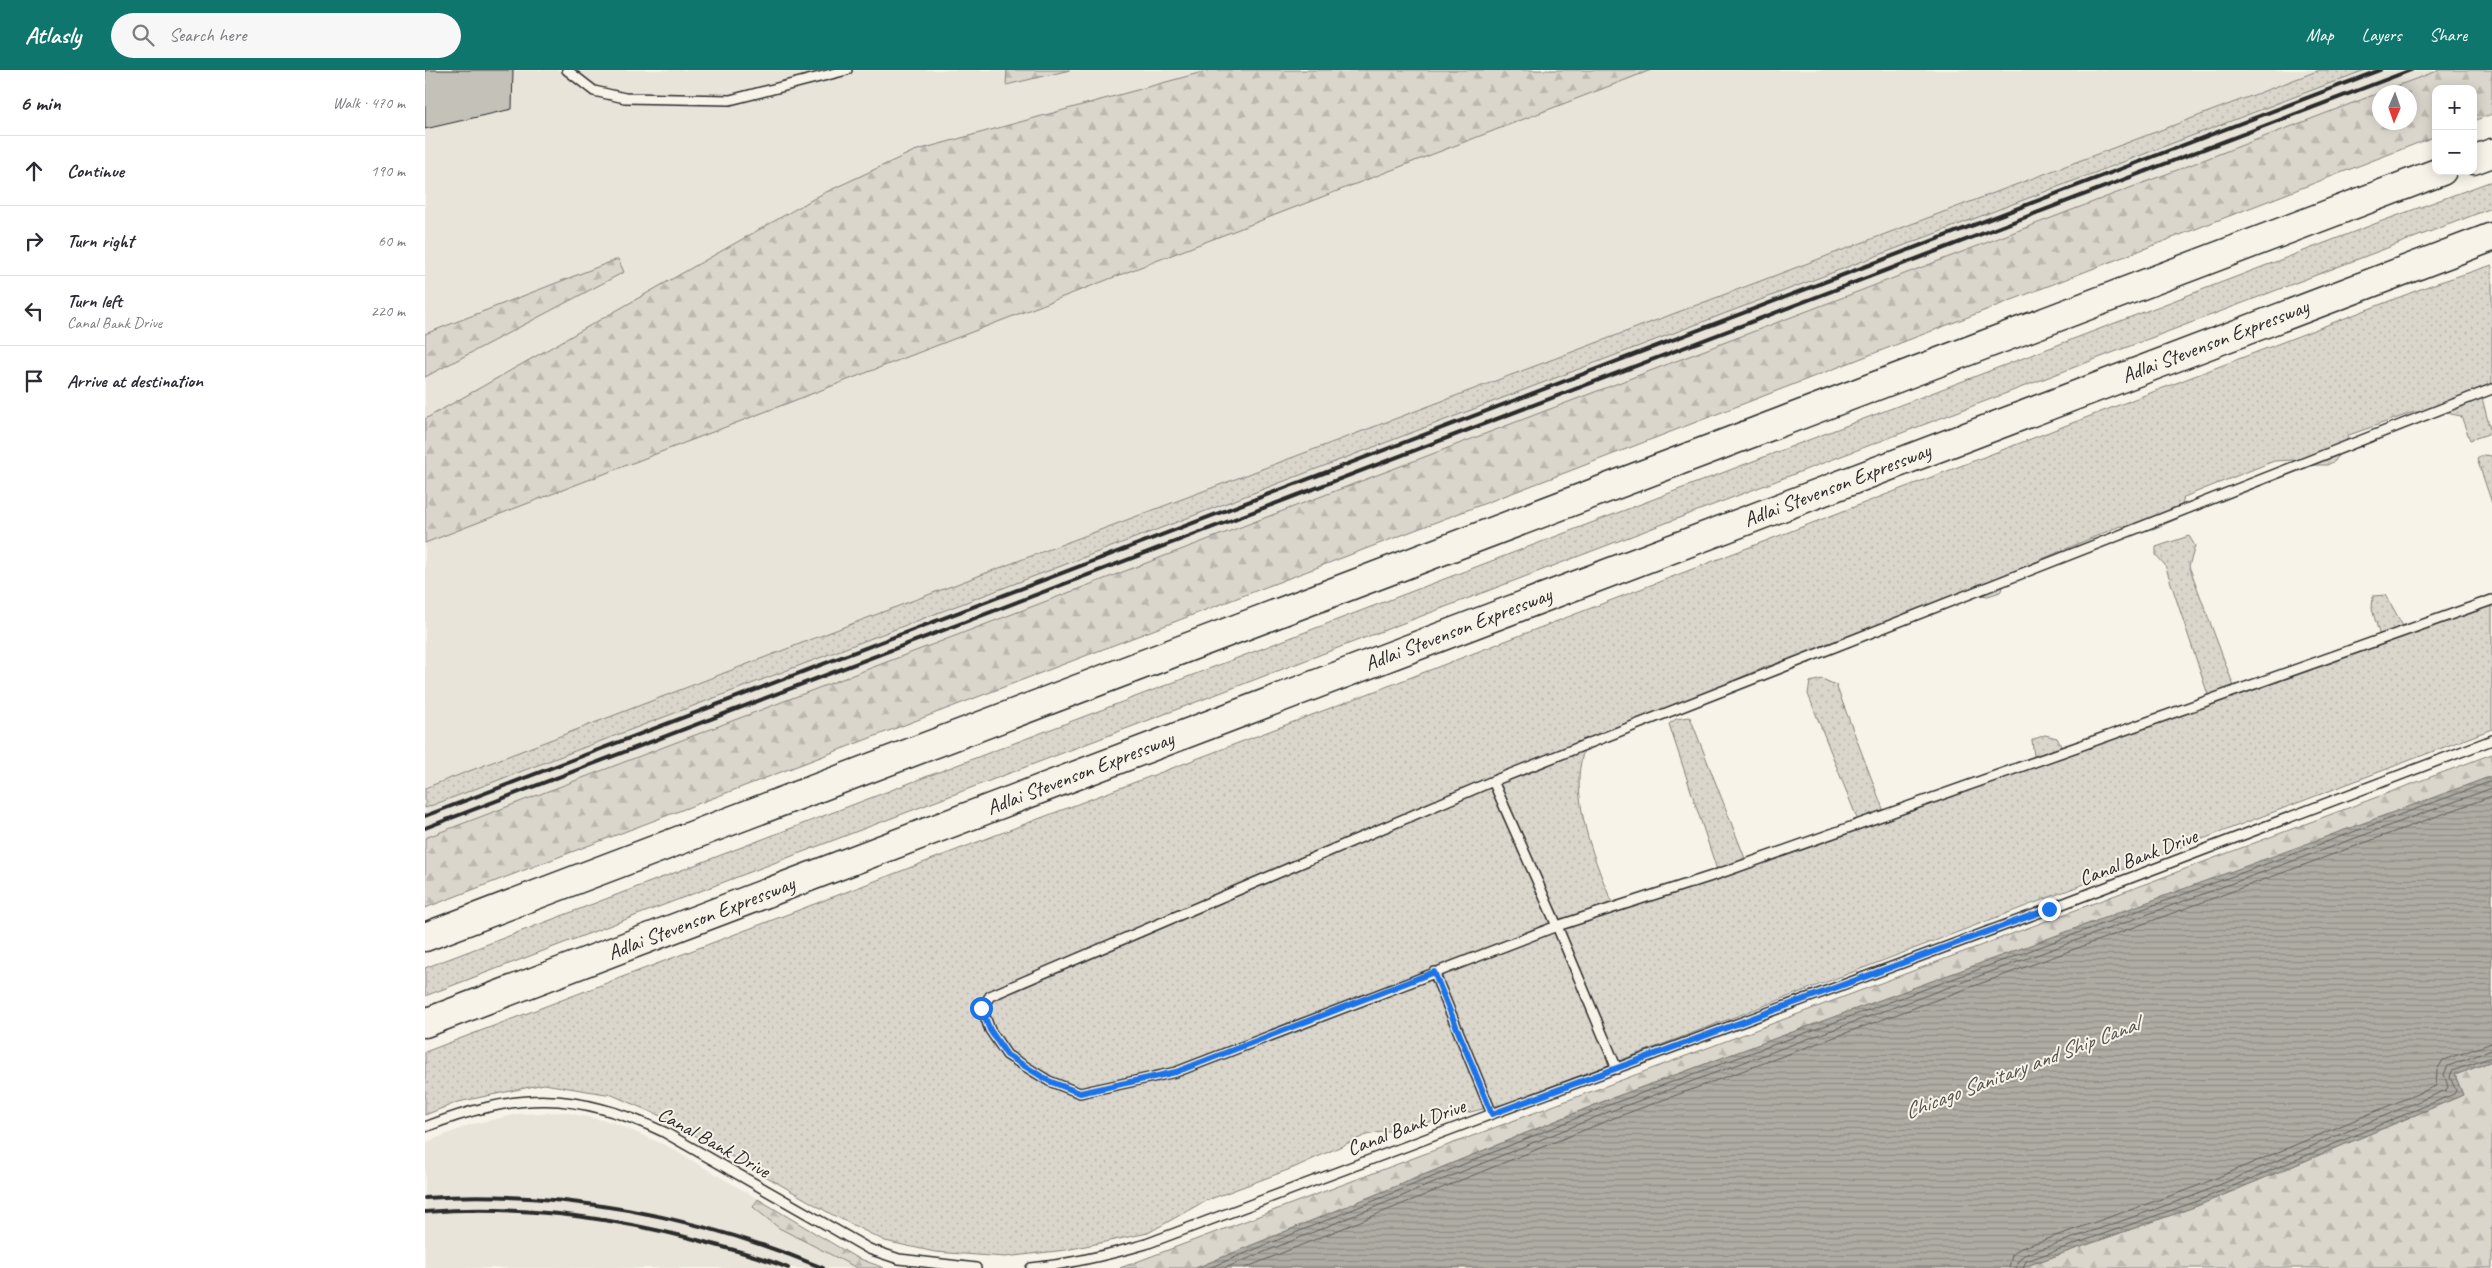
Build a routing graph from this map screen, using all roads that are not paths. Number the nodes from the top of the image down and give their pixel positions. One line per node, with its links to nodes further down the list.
1 (567, 70): 2 (lane)
2 (847, 70)
3 (2492, 152): 4 (highway)
4 (2477, 158)
5 (2432, 175): 12 (highway)
6 (2492, 237): 14 (highway, Adlai Stevenson Expressway)
7 (2492, 389): 10 (lane)
8 (2492, 600): 11 (lane)
9 (2492, 740): 15 (lane, Canal Bank Drive)
10 (1493, 781): 11 (lane); 13 (lane)
11 (1557, 926): 13 (lane); 15 (lane)
12 (425, 937)
13 (1434, 972): 16 (lane)
14 (425, 1023)
15 (1617, 1069): 16 (lane, Canal Bank Drive)
16 (1492, 1114): 19 (lane, Canal Bank Drive)
17 (425, 1127): 18 (lane, Canal Bank Drive)
18 (976, 1268)
19 (1031, 1268)

